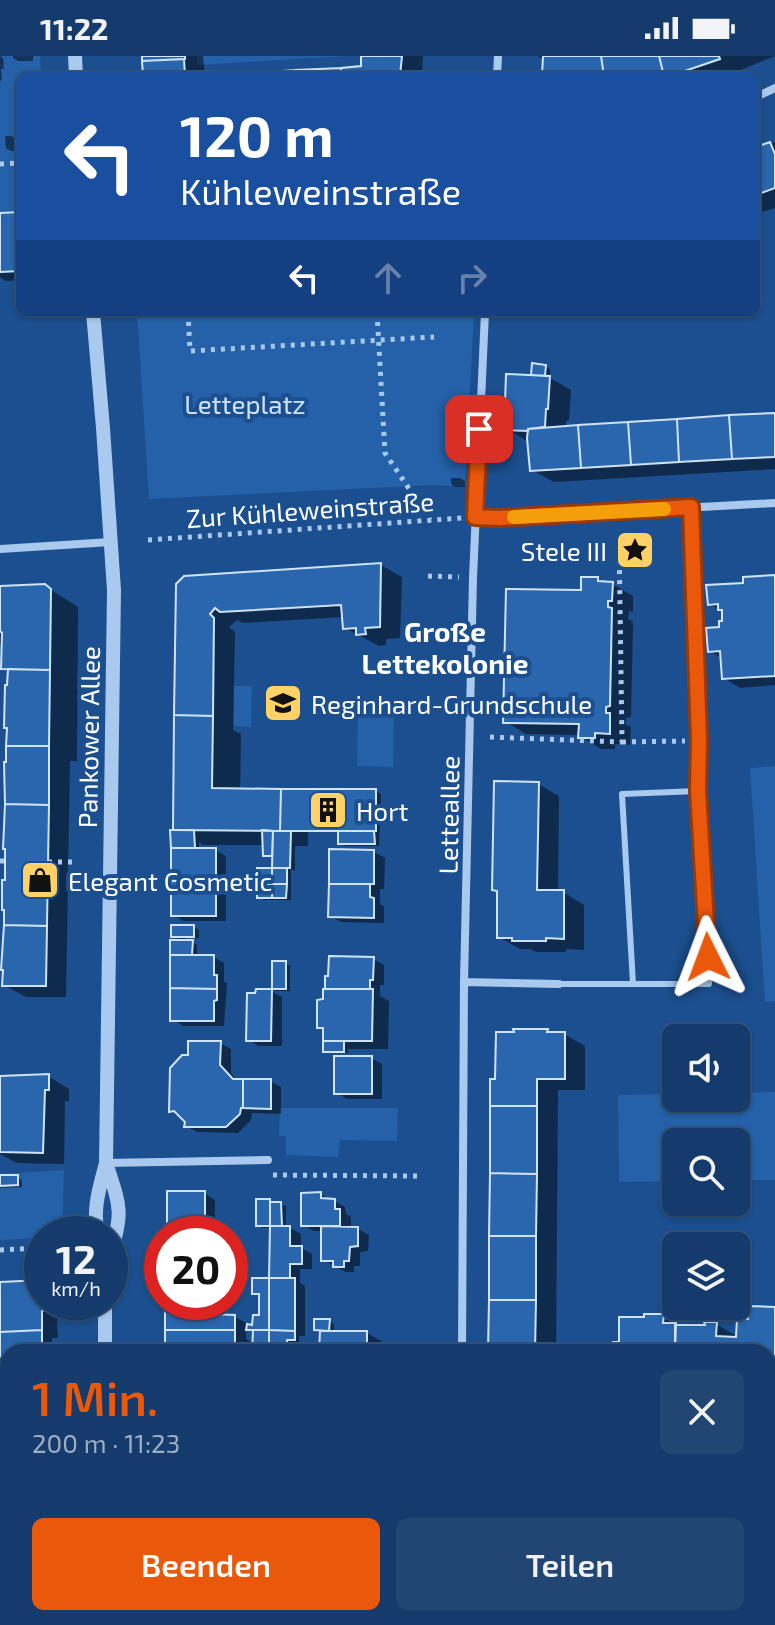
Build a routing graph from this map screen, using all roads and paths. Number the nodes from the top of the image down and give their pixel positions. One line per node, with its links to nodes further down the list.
1 (93, 316): 13 (street, Pankower Allee)
2 (188, 316): 6 (path)
3 (377, 316): 6 (path)
4 (485, 316): 9 (street, Letteallee)
5 (434, 337): 6 (path)
6 (379, 340): 10 (path)
7 (775, 503): 8 (street)
8 (691, 507): 9 (street); 18 (lane)
9 (475, 517): 10 (path, Zur Kühleweinstraße); 23 (street, Letteallee)
10 (430, 520): 12 (path, Zur Kühleweinstraße)
11 (619, 538): 19 (path)
12 (148, 540)
13 (111, 542): 14 (street); 27 (street, Pankower Allee)
14 (0, 549)
15 (428, 576): 16 (path)
16 (459, 577)
17 (490, 737): 19 (path)
18 (699, 740): 19 (path); 20 (lane)
19 (622, 742)
20 (698, 791): 25 (lane); 25 (lane)
21 (48, 862): 22 (path)
22 (77, 862)
23 (464, 982): 24 (street); 35 (street, Letteallee)
24 (559, 984): 25 (lane)
25 (633, 984)
26 (268, 1160): 27 (street); 28 (path)
27 (106, 1163): 29 (street, Pankower Allee); 30 (street, Pankower Allee)
28 (419, 1176)
29 (95, 1216)
30 (119, 1216)
31 (24, 1249): 32 (path)
32 (0, 1250)
33 (105, 1320): 34 (street)
34 (105, 1344)
35 (462, 1344)

